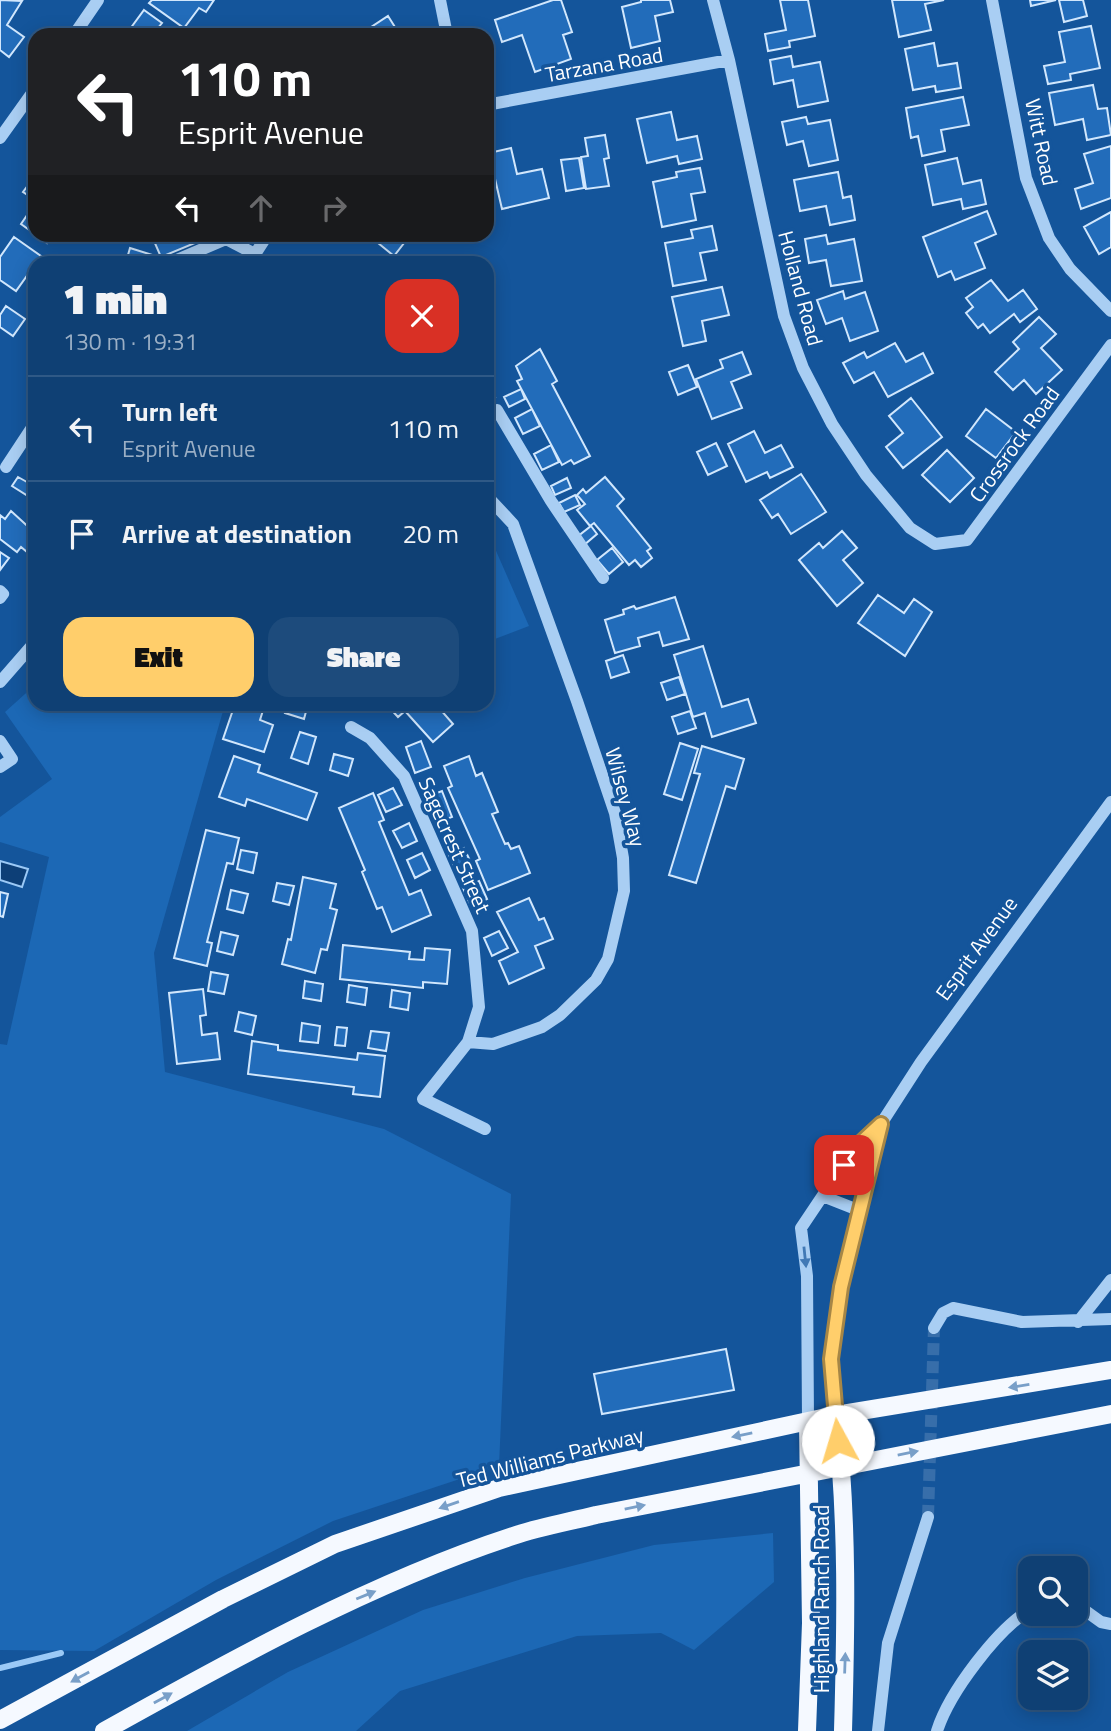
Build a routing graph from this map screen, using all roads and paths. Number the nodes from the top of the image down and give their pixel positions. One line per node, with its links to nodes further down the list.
1 (98, 0): 5 (street)
2 (440, 0): 6 (street)
3 (713, 0): 7 (street, Holland Road)
4 (992, 0): 15 (street, Witt Road)
5 (79, 28)
6 (446, 28)
7 (729, 60): 9 (street, Tarzana Road); 21 (street, Holland Road)
8 (28, 99): 10 (street)
9 (494, 104)
10 (0, 138)
11 (219, 242): 13 (street)
12 (230, 242): 14 (street)
13 (186, 256)
14 (250, 256)
15 (1111, 311)
16 (1111, 345): 21 (street, Crossrock Road)
17 (494, 411): 22 (street)
18 (28, 434): 19 (street)
19 (6, 467)
20 (494, 504): 31 (street, Wilsey Way)
21 (935, 544)
22 (603, 578)
23 (0, 591): 24 (street)
24 (0, 598)
25 (28, 650): 26 (street)
26 (0, 682)
27 (351, 727): 31 (street, Sagecrest Street)
28 (0, 741): 29 (street)
29 (0, 767)
30 (1111, 802): 32 (street, Esprit Avenue)
31 (468, 1042): 33 (street)
32 (881, 1124): 34 (street, Esprit Avenue); 35 (street, Esprit Avenue)
33 (485, 1129)
34 (825, 1197): 35 (street); 43 (street, Esprit Avenue, one-way to 43)
35 (858, 1210): 42 (street, Esprit Avenue)
36 (1111, 1280): 38 (street)
37 (1111, 1319): 38 (street)
38 (1078, 1322): 39 (street)
39 (934, 1328)
40 (1111, 1370): 42 (main road, Ted Williams Parkway, one-way to 42)
41 (1111, 1414): 44 (main road, one-way to 41)
42 (836, 1415): 43 (main road, Ted Williams Parkway); 44 (main road, Esprit Avenue)
43 (808, 1421): 45 (main road, Esprit Avenue); 50 (main road, Ted Williams Parkway, one-way to 50)
44 (841, 1466): 45 (main road); 53 (main road, Highland Ranch Road, one-way to 44)
45 (809, 1472): 51 (main road, one-way to 45); 52 (main road, Highland Ranch Road)
46 (928, 1517): 54 (street)
47 (1088, 1612): 49 (street)
48 (1018, 1617): 55 (street)
49 (1111, 1624)
50 (0, 1720)
51 (103, 1731)
52 (807, 1731)
53 (843, 1731)
54 (877, 1731)
55 (937, 1731)

